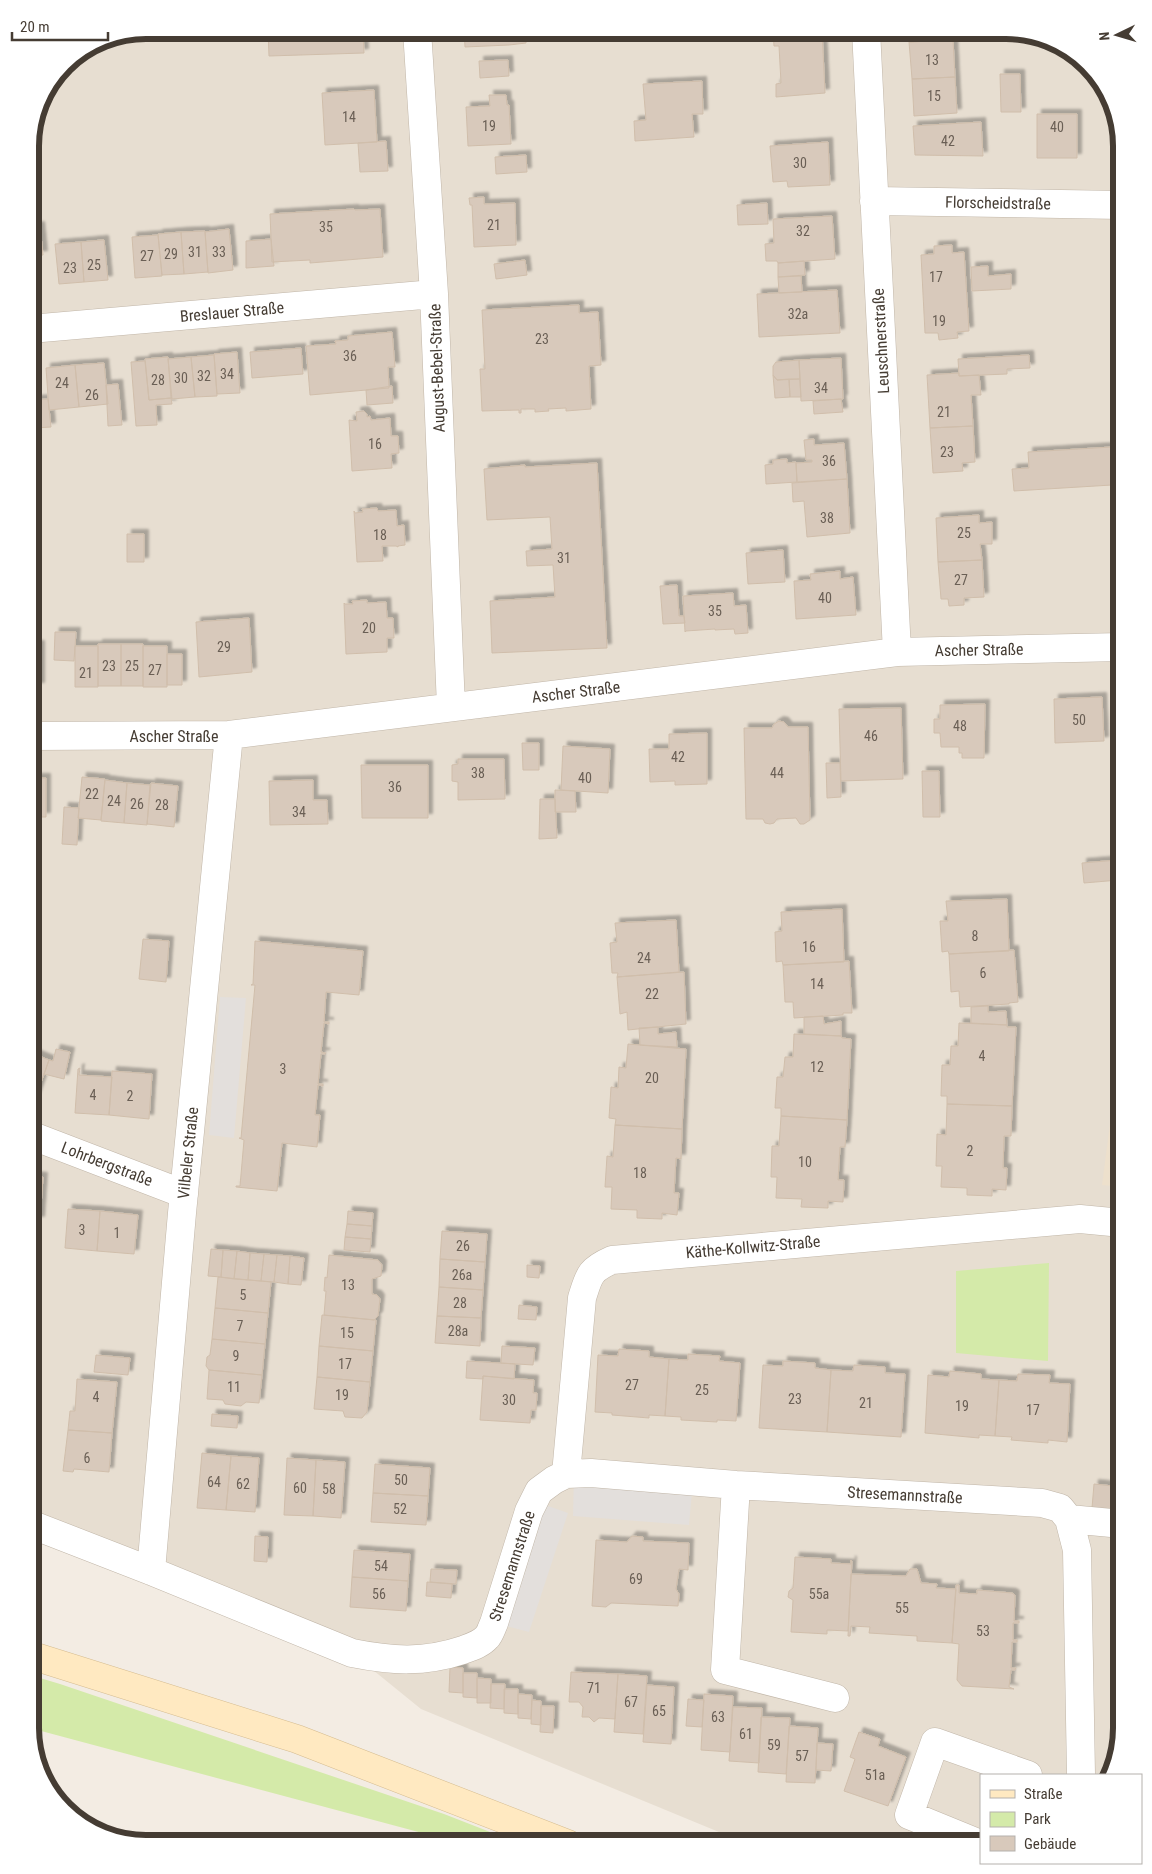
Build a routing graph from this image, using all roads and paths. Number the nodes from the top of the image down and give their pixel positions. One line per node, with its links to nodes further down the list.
1 (419, 39): 5 (street, August-Bebel-Straße)
2 (866, 39): 3 (street, Leuschnerstraße)
3 (874, 201): 4 (street, Florscheidstraße); 8 (street, Leuschnerstraße)
4 (1113, 205)
5 (434, 294): 6 (street, Breslauer Straße); 9 (street, August-Bebel-Straße)
6 (39, 328)
7 (1113, 647): 8 (street, Ascher Straße)
8 (897, 652): 9 (street, Ascher Straße)
9 (451, 707): 10 (street, Ascher Straße)
10 (229, 735): 11 (street, Ascher Straße); 13 (street, Vilbeler Straße)
11 (39, 736)
12 (39, 1138): 13 (street, Lohrbergstraße)
13 (184, 1194): 20 (street, Vilbeler Straße)
14 (1113, 1222): 15 (street, Käthe-Kollwitz-Straße)
15 (566, 1474): 16 (street, Stresemannstraße); 20 (street, Stresemannstraße)
16 (736, 1485): 17 (street, Stresemannstraße); 22 (street)
17 (1069, 1518): 18 (street, Stresemannstraße); 24 (street)
18 (1113, 1523)
19 (39, 1527): 20 (street, Stresemannstraße)
20 (151, 1570)
21 (39, 1658): 25 (main road)
22 (836, 1698)
23 (1019, 1774): 26 (street)
24 (1081, 1774)
25 (545, 1835)
26 (958, 1835)

